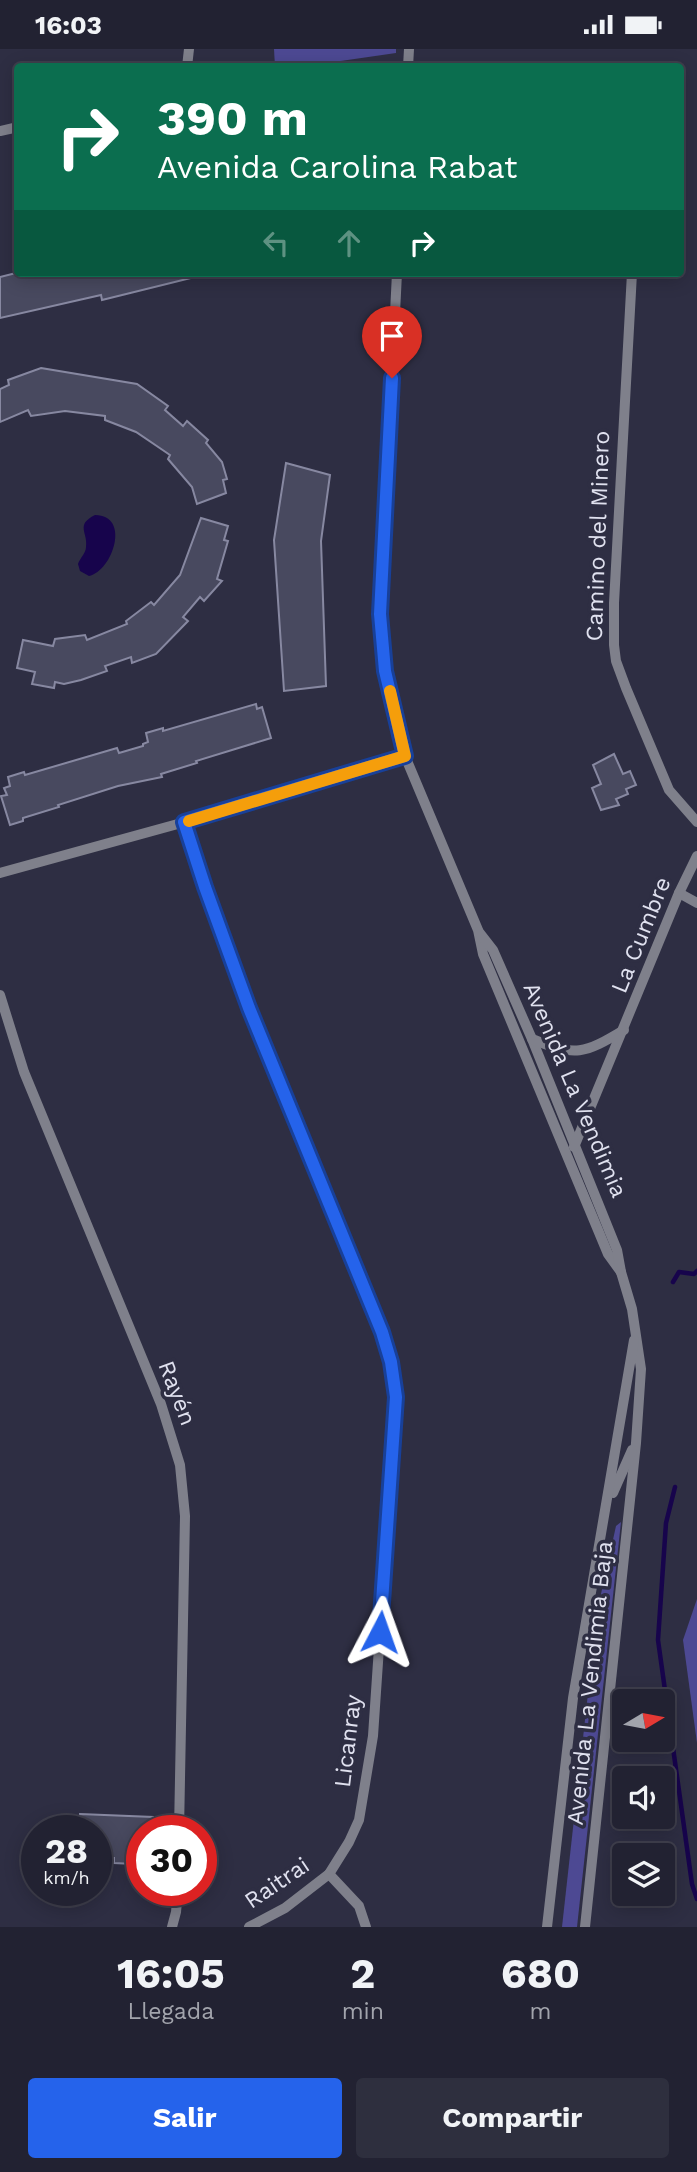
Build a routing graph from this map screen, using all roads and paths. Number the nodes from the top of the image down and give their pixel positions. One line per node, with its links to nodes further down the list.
1 (397, 277): 3 (street, Avenida La Vendimia)
2 (632, 277): 5 (street, Camino del Minero)
3 (405, 756): 4 (street); 10 (street, Avenida La Vendimia)
4 (184, 822): 7 (street); 21 (street, Licanray)
5 (697, 822)
6 (697, 856): 8 (street, La Cumbre)
7 (0, 873)
8 (679, 893): 9 (street); 12 (street, La Cumbre)
9 (697, 903)
10 (478, 930): 13 (street, Avenida La Vendimia); 15 (street, Avenida La Vendimia)
11 (0, 995): 20 (street, Rayén)
12 (624, 1030): 13 (street, La Cumbre); 14 (street, La Cumbre)
13 (533, 1039): 14 (street, Avenida La Vendimia)
14 (576, 1144): 15 (street, La Cumbre); 16 (street, Avenida La Vendimia)
15 (569, 1159): 16 (street, Avenida La Vendimia)
16 (621, 1272): 17 (street, Avenida La Vendimia)
17 (635, 1327): 18 (street, Avenida La Vendimia Baja); 19 (street, Avenida La Vendimia Baja)
18 (636, 1443): 19 (street, Avenida La Vendimia Baja); 29 (street, Avenida La Vendimia Baja)
19 (604, 1515): 28 (street, Avenida La Vendimia Baja)
20 (179, 1815)
21 (329, 1874): 26 (street, Raitrai); 27 (street)
22 (177, 1906): 23 (street)
23 (177, 1912): 24 (street); 25 (street)
24 (172, 1927)
25 (182, 1927)
26 (249, 1927)
27 (366, 1927)
28 (547, 1927)
29 (585, 1927)

